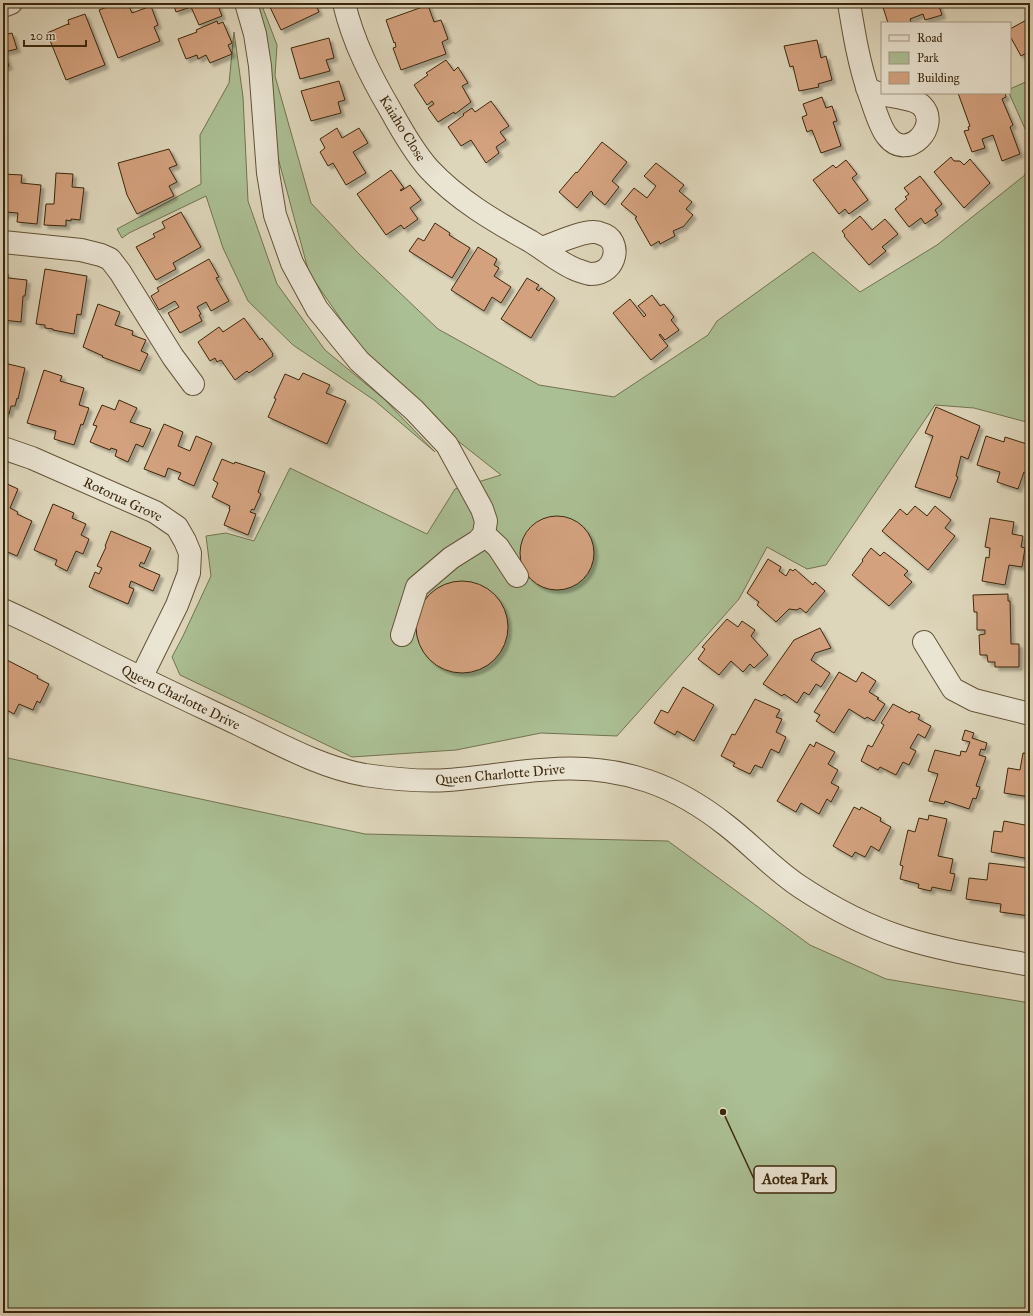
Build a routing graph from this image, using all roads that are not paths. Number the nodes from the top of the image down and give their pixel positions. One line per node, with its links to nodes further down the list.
1 (11, 3): 5 (street)
2 (246, 3): 11 (street)
3 (344, 3): 8 (street, Kaiaho Close)
4 (850, 3): 6 (street)
5 (3, 6)
6 (867, 88)
7 (3, 242): 9 (street)
8 (542, 248)
9 (193, 384)
10 (3, 448): 16 (street, Rotorua Grove)
11 (484, 534): 12 (street); 14 (street)
12 (517, 576)
13 (3, 610): 16 (street, Queen Charlotte Drive)
14 (402, 635)
15 (924, 642): 17 (street)
16 (141, 678): 18 (street, Queen Charlotte Drive)
17 (1030, 714)
18 (1030, 965)

